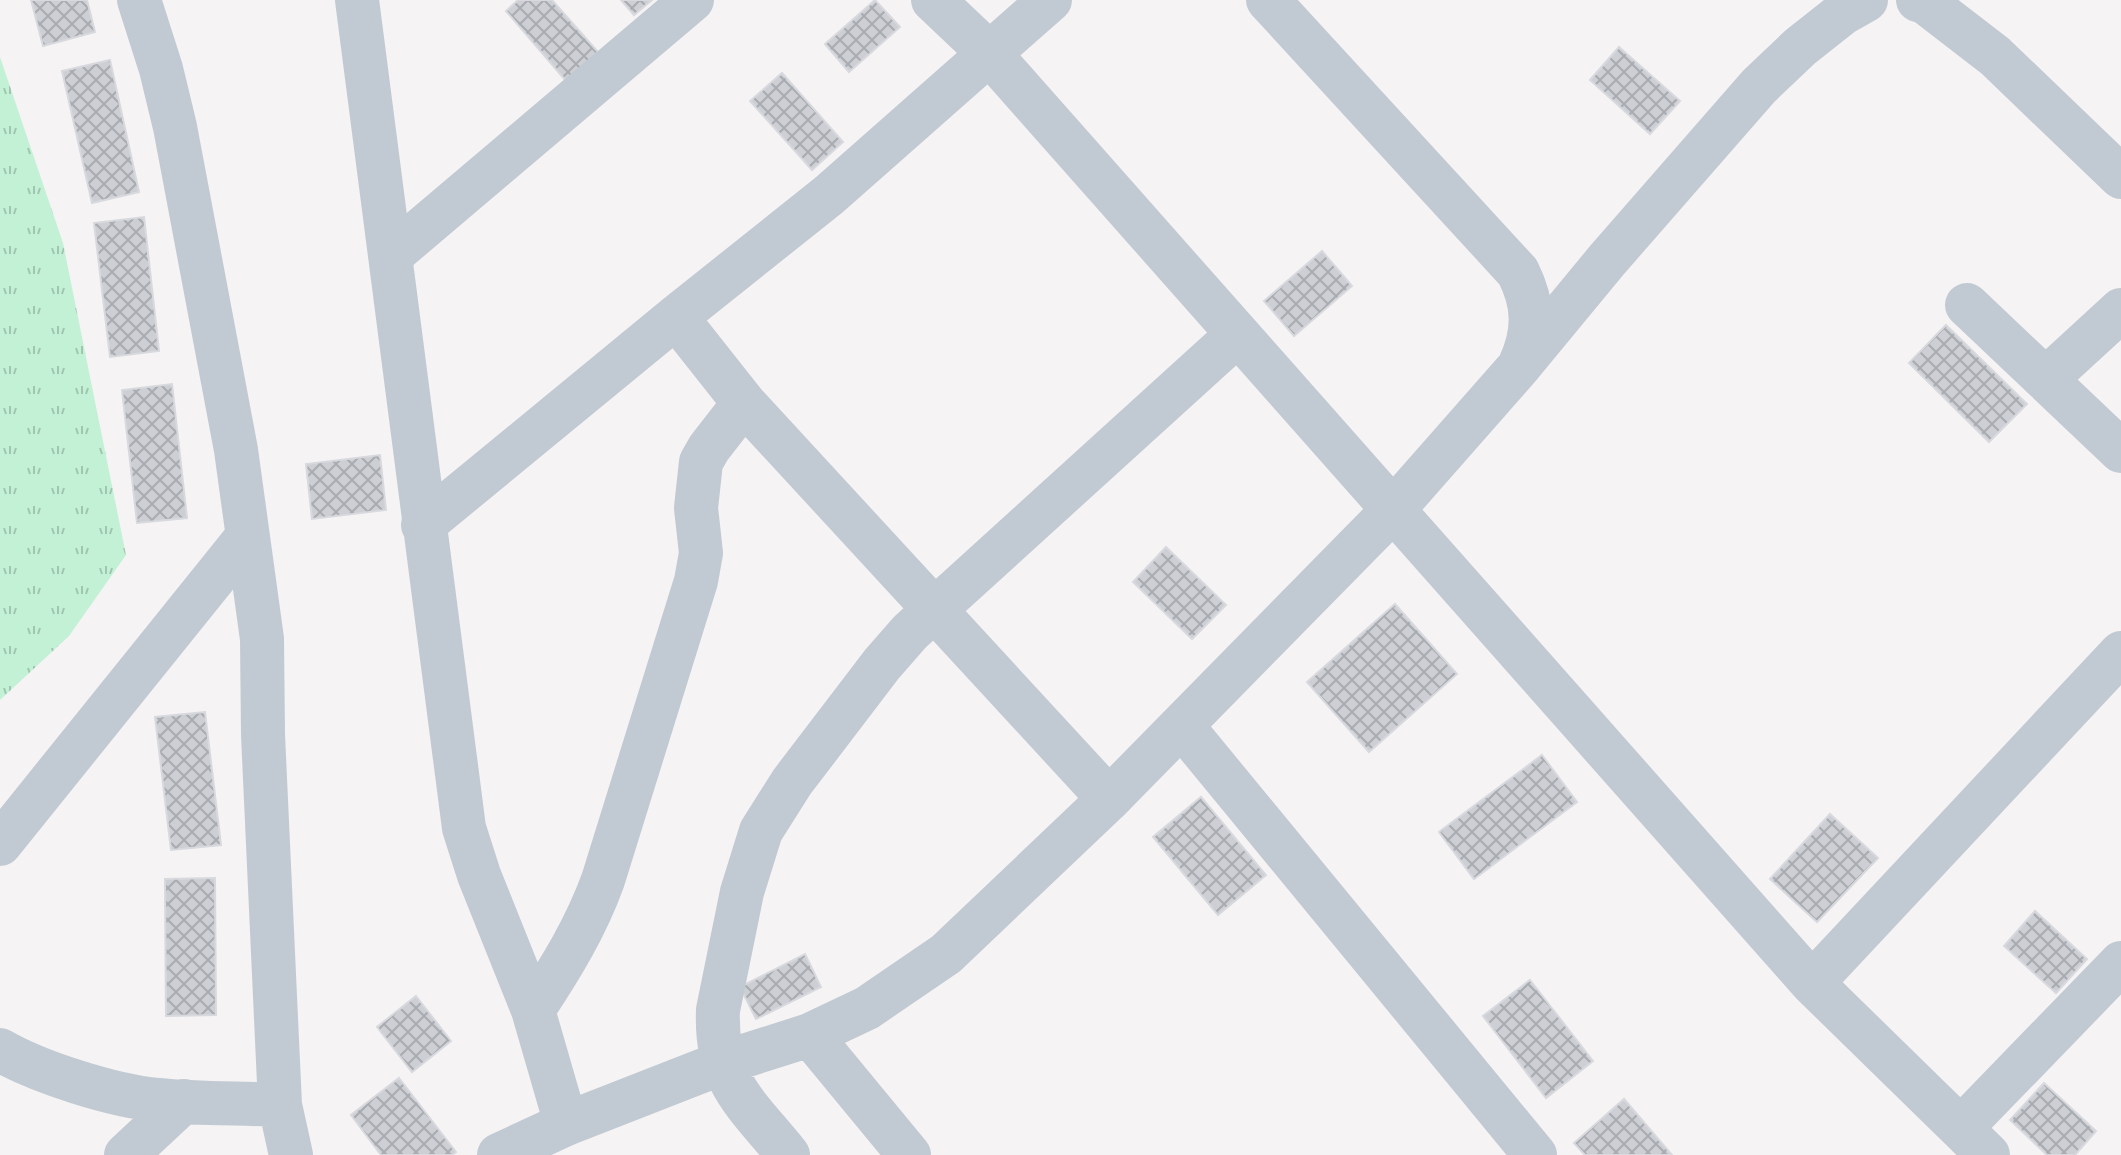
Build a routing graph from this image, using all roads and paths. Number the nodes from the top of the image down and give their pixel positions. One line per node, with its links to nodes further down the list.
1 (139, 0): 22 (street)
2 (357, 0): 11 (street)
3 (692, 0): 11 (street)
4 (933, 0): 9 (street)
5 (1050, 0): 9 (street)
6 (1268, 0): 16 (street)
7 (1866, 0): 16 (street)
8 (1918, 0): 10 (street)
9 (989, 53): 14 (street); 15 (street)
10 (2121, 177)
11 (390, 256): 21 (street)
12 (1967, 305): 17 (street)
13 (2121, 310): 17 (street)
14 (676, 317): 18 (street); 21 (street)
15 (1237, 335): 20 (street); 23 (street)
16 (1517, 369): 20 (street)
17 (2047, 378): 19 (street)
18 (744, 403): 23 (street); 30 (street)
19 (2121, 451)
20 (1392, 511): 25 (street); 29 (street)
21 (423, 525): 30 (street)
22 (247, 537): 27 (street); 35 (street)
23 (933, 609): 26 (street); 33 (street)
24 (2121, 653): 29 (street)
25 (1182, 726): 26 (street); 43 (street)
26 (1109, 799): 31 (street)
27 (0, 844)
28 (2121, 963): 37 (street)
29 (1812, 983): 37 (street)
30 (533, 1010): 36 (street)
31 (810, 1035): 33 (street); 42 (street)
32 (1, 1052): 34 (street)
33 (722, 1063): 36 (street); 41 (street)
34 (184, 1101): 35 (street); 38 (street)
35 (280, 1105): 39 (street)
36 (566, 1124): 40 (street)
37 (1975, 1142)
38 (126, 1155)
39 (291, 1155)
40 (499, 1155)
41 (788, 1155)
42 (909, 1155)
43 (1535, 1155)

